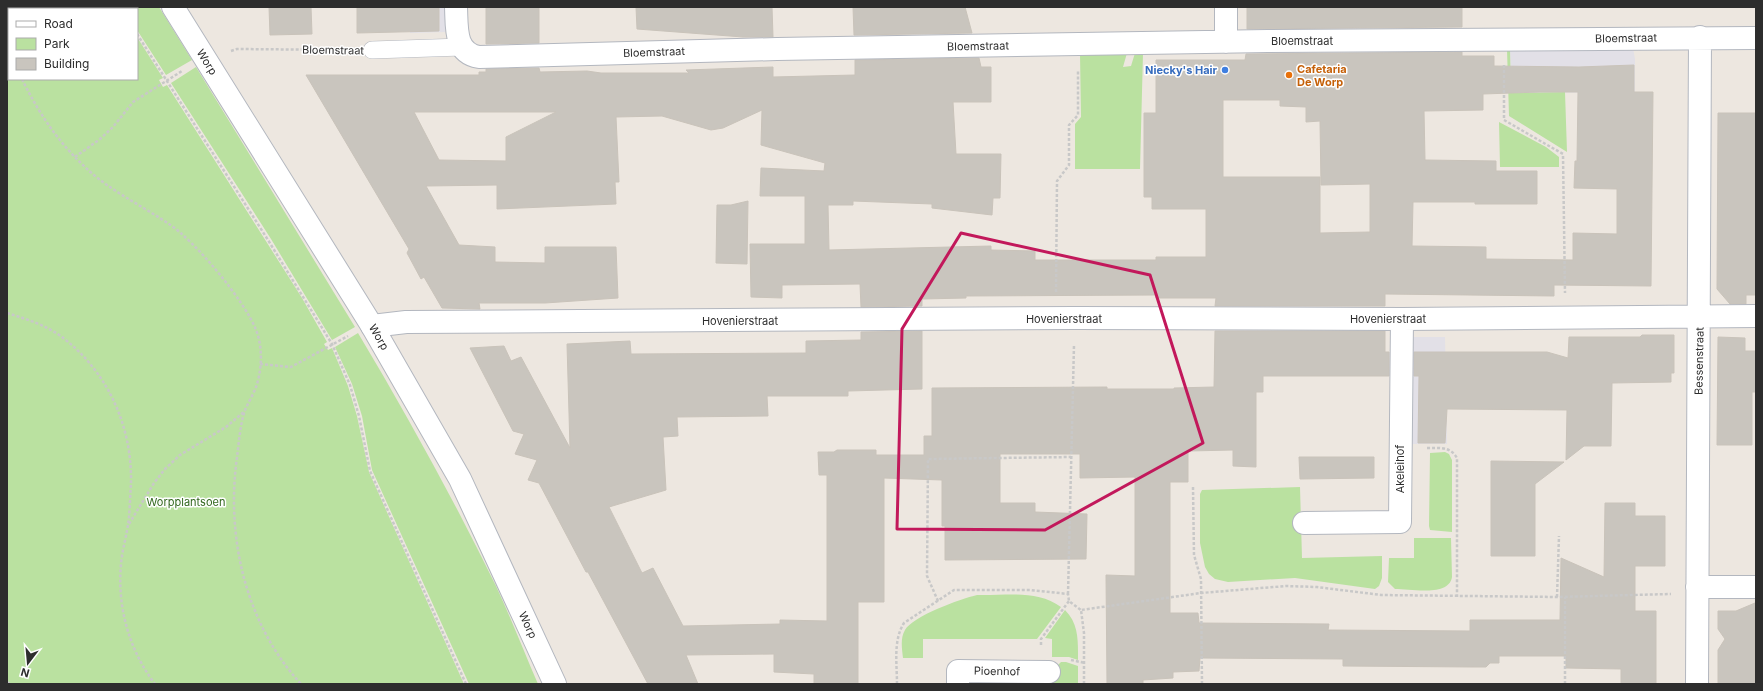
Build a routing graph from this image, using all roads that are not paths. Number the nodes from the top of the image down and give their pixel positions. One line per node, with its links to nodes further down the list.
1 (173, 7): 12 (street, Worp)
2 (456, 7): 7 (street)
3 (1226, 7): 6 (street)
4 (1700, 37): 5 (street, Bloemstraat); 6 (street, Bloemstraat); 9 (street, Bessenstraat)
5 (1756, 38)
6 (1226, 42): 7 (street, Bloemstraat)
7 (462, 47): 8 (lane, Bloemstraat)
8 (372, 50)
9 (1699, 316): 10 (street, Hovenierstraat); 11 (street, Hovenierstraat); 14 (street, Bessenstraat)
10 (1756, 316)
11 (1402, 319): 12 (street, Hovenierstraat); 13 (street, Akeleihof)
12 (372, 326): 17 (street, Worp)
13 (1304, 523)
14 (1697, 587): 15 (street); 19 (street, Bessenstraat)
15 (1756, 587)
16 (1045, 672): 18 (street, Pioenhof)
17 (555, 684)
18 (958, 684)
19 (1697, 684)

